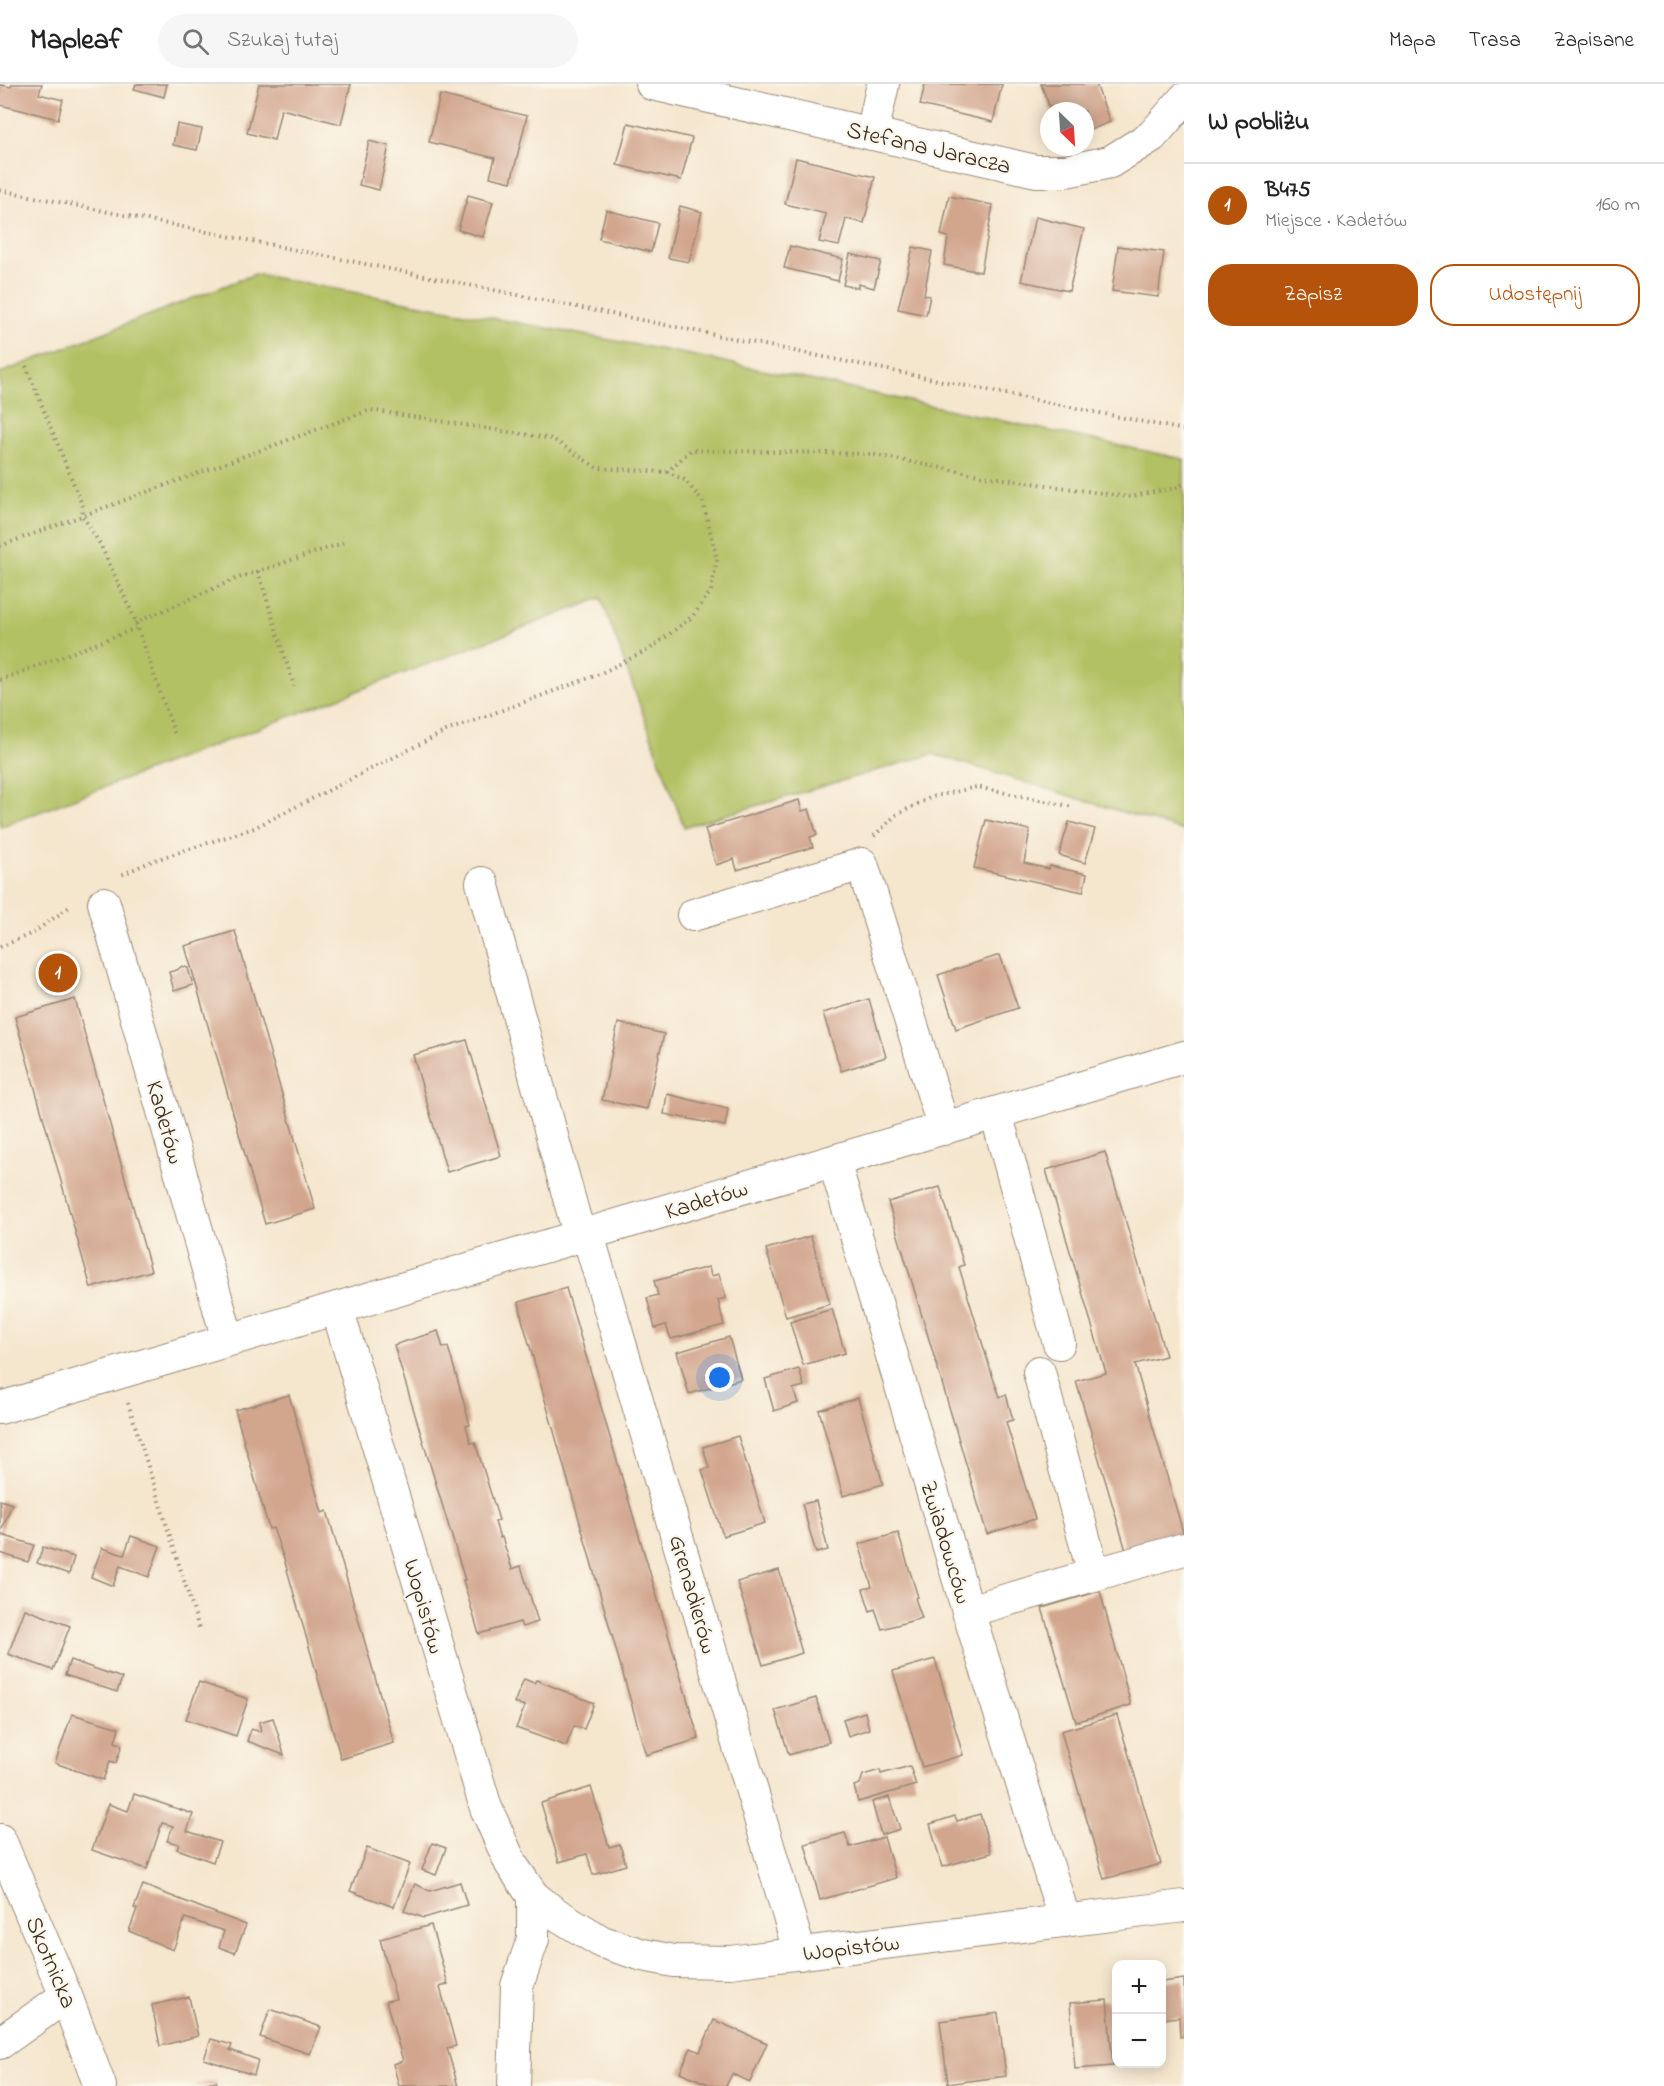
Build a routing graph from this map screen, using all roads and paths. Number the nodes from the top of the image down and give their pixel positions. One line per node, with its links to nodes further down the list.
1 (652, 84): 4 (street, Stefana Jaracza)
2 (883, 84): 4 (street)
3 (1184, 99): 4 (street, Stefana Jaracza)
4 (872, 134)
5 (0, 190): 7 (path)
6 (26, 366): 10 (path)
7 (1184, 430)
8 (667, 472): 9 (path); 10 (path); 21 (path)
9 (1184, 483)
10 (82, 515): 12 (path); 14 (path)
11 (343, 543): 13 (path)
12 (0, 546)
13 (258, 571): 14 (path); 16 (path)
14 (136, 626): 15 (path); 17 (path)
15 (0, 680)
16 (294, 686)
17 (175, 735)
18 (1073, 807): 19 (path)
19 (862, 864): 22 (street); 26 (street)
20 (482, 883): 28 (street, Grenadierów)
21 (100, 893): 23 (path); 30 (street, Kadetów)
22 (693, 915)
23 (0, 947)
24 (1184, 1057): 25 (street, Kadetów)
25 (996, 1113): 26 (street, Kadetów); 31 (street)
26 (944, 1129): 27 (street, Kadetów)
27 (834, 1161): 28 (street, Kadetów); 37 (street, Zwiadowców)
28 (588, 1234): 29 (street, Kadetów); 43 (street, Grenadierów)
29 (338, 1308): 30 (street, Kadetów); 40 (street, Wopistów)
30 (228, 1341): 33 (street, Kadetów)
31 (1059, 1343)
32 (1039, 1372): 36 (street)
33 (118, 1373): 34 (street, Kadetów); 38 (path)
34 (0, 1408)
35 (1184, 1549): 36 (street)
36 (1094, 1575): 37 (street)
37 (968, 1611): 42 (street, Zwiadowców)
38 (199, 1628)
39 (0, 1840): 44 (street, Skotnicka)
40 (533, 1896): 43 (street, Wopistów); 47 (street)
41 (1184, 1906): 42 (street, Wopistów)
42 (1065, 1921): 43 (street, Wopistów)
43 (800, 1954)
44 (66, 1996): 45 (street); 46 (street, Skotnicka)
45 (0, 2043)
46 (100, 2086)
47 (514, 2086)

